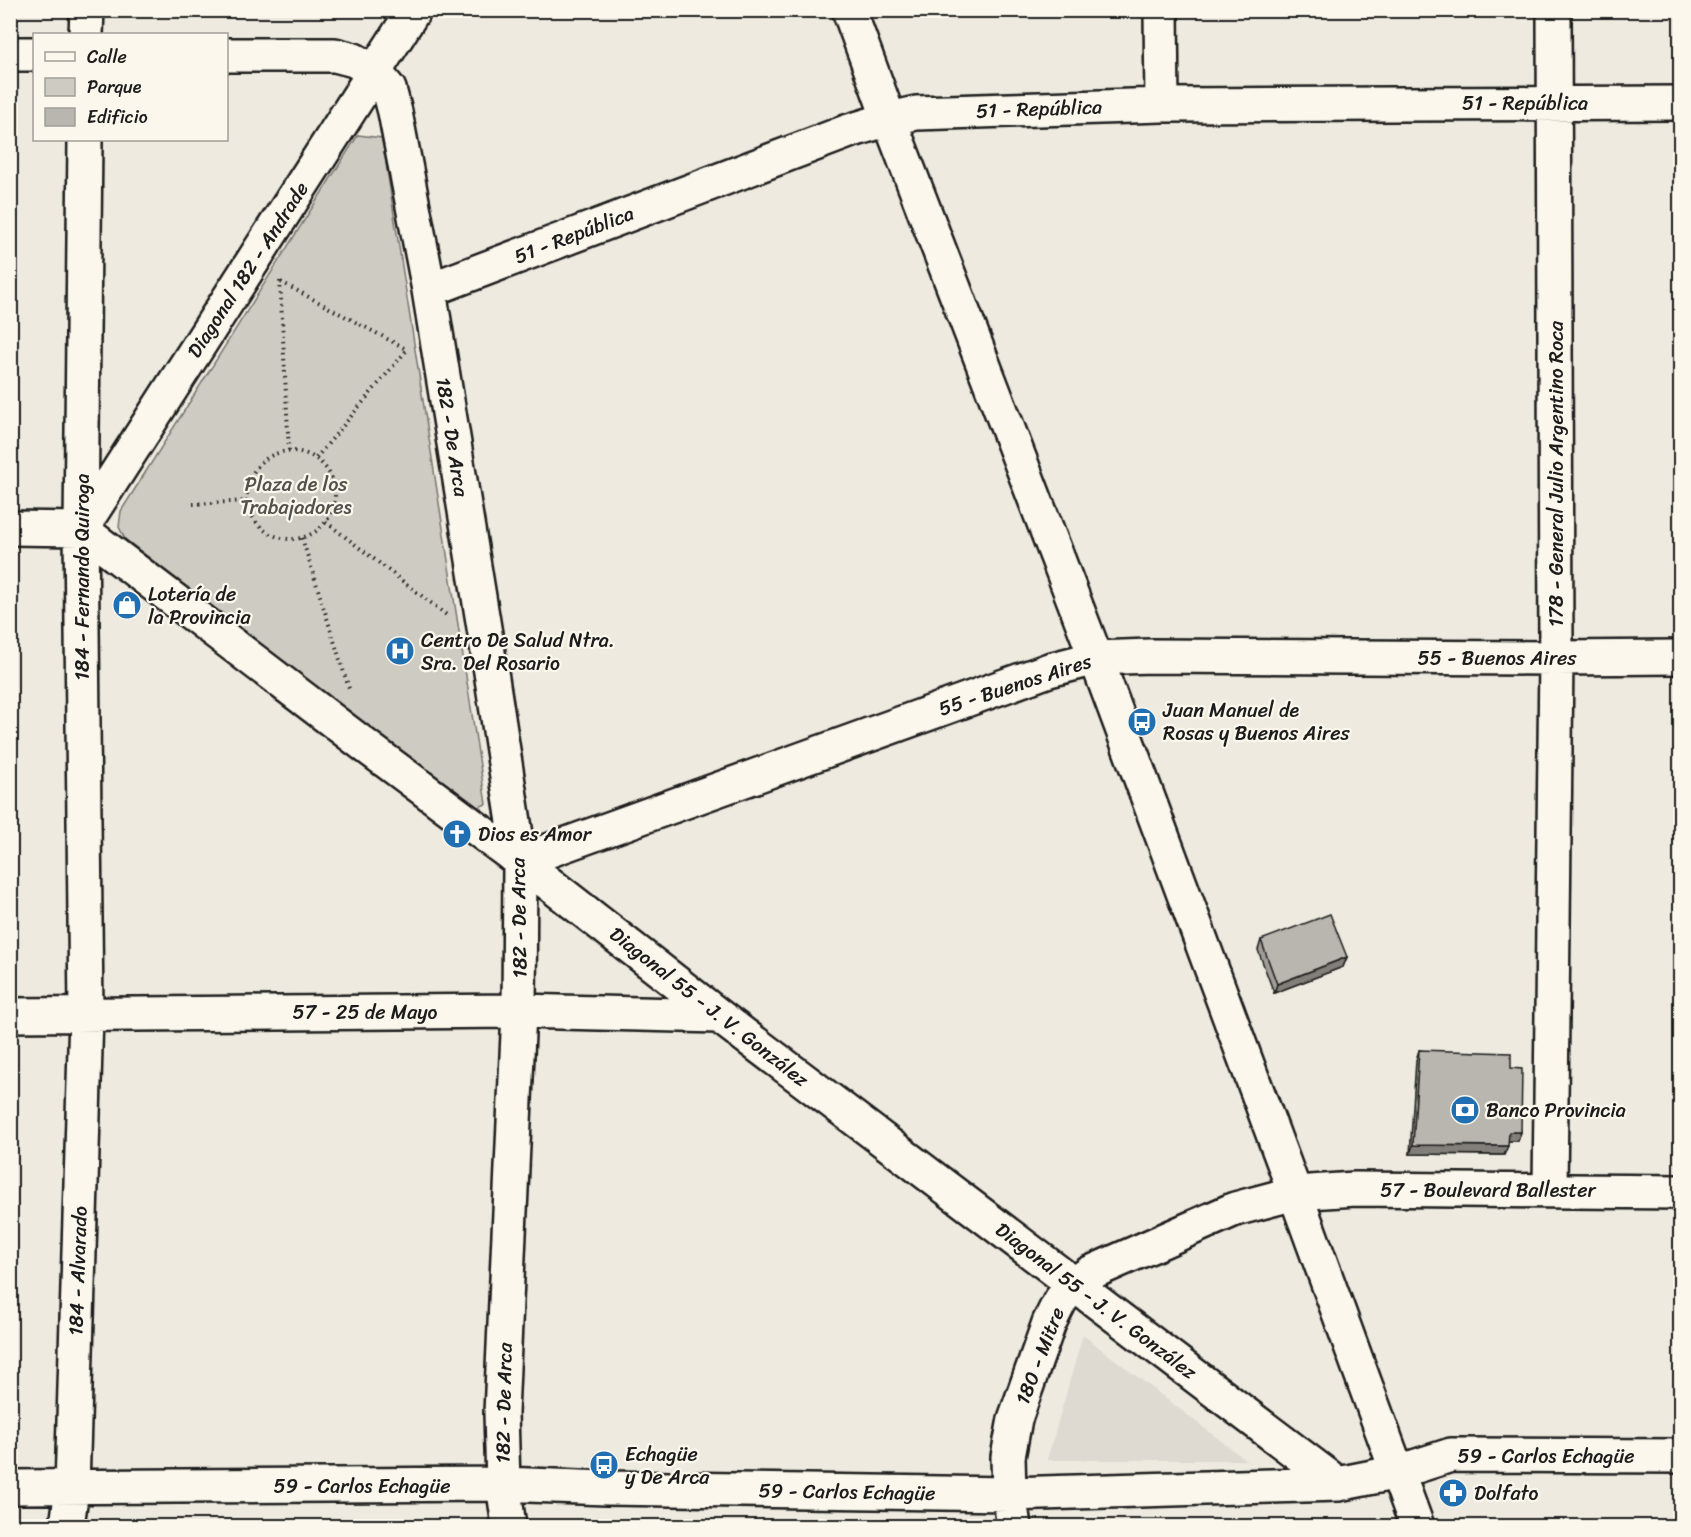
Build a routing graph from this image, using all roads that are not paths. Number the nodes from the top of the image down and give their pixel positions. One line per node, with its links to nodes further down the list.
1 (87, 10): 6 (street)
2 (414, 10): 10 (street, Diagonal 182 - Andrade)
3 (849, 10): 14 (street)
4 (1161, 10): 13 (street)
5 (1554, 10): 11 (street, 178 - General Julio Argentino Roca)
6 (86, 33)
7 (10, 54): 8 (street)
8 (33, 54)
9 (228, 55): 10 (street)
10 (375, 72): 16 (street, 182 - De Arca); 18 (street, Diagonal 182 - Andrade)
11 (1555, 103): 12 (street, 51 - República); 13 (street, 51 - República); 21 (street, 178 - General Julio Argentino Roca)
12 (1680, 103)
13 (1162, 105): 14 (street, 51 - República)
14 (889, 119): 16 (street, 51 - República); 20 (street)
15 (85, 141): 18 (street, 184 - Fernando Quiroga)
16 (431, 305): 22 (street, 182 - De Arca)
17 (10, 528): 18 (street)
18 (81, 529): 22 (street, Diagonal 55 - J. V. González); 25 (street, 184 - Fernando Quiroga)
19 (1680, 657): 21 (street, 55 - Buenos Aires)
20 (1096, 658): 21 (street, 55 - Buenos Aires); 22 (street, 55 - Buenos Aires); 29 (street)
21 (1556, 658): 27 (street, 178 - General Julio Argentino Roca)
22 (520, 861): 23 (street, 182 - De Arca); 26 (street, Diagonal 55 - J. V. González)
23 (519, 1011): 25 (street, 57 - 25 de Mayo); 26 (street, 57 - 25 de Mayo); 34 (street, 182 - De Arca)
24 (10, 1015): 25 (street, 57 - 25 de Mayo)
25 (86, 1015): 36 (street, 184 - Alvarado)
26 (719, 1016): 30 (street, Diagonal 55 - J. V. González)
27 (1550, 1190): 28 (street, 57 - Boulevard Ballester); 29 (street, 57 - Boulevard Ballester)
28 (1680, 1191)
29 (1295, 1193): 30 (street, 180 - Mitre); 32 (street)
30 (1074, 1284): 33 (street, Diagonal 55 - J. V. González); 37 (street, 180 - Mitre)
31 (1680, 1456): 32 (street, 59 - Carlos Echagüe)
32 (1398, 1472): 33 (street, 59 - Carlos Echagüe); 41 (street)
33 (1338, 1484): 37 (street, 59 - Carlos Echagüe)
34 (503, 1485): 36 (street, 59 - Carlos Echagüe); 37 (street, 59 - Carlos Echagüe); 39 (street, 182 - De Arca)
35 (10, 1487): 36 (street, 59 - Carlos Echagüe)
36 (72, 1488): 38 (street, 184 - Alvarado)
37 (1009, 1494): 40 (street, 180 - Mitre)
38 (67, 1527)
39 (509, 1527)
40 (1014, 1527)
41 (1417, 1527)

